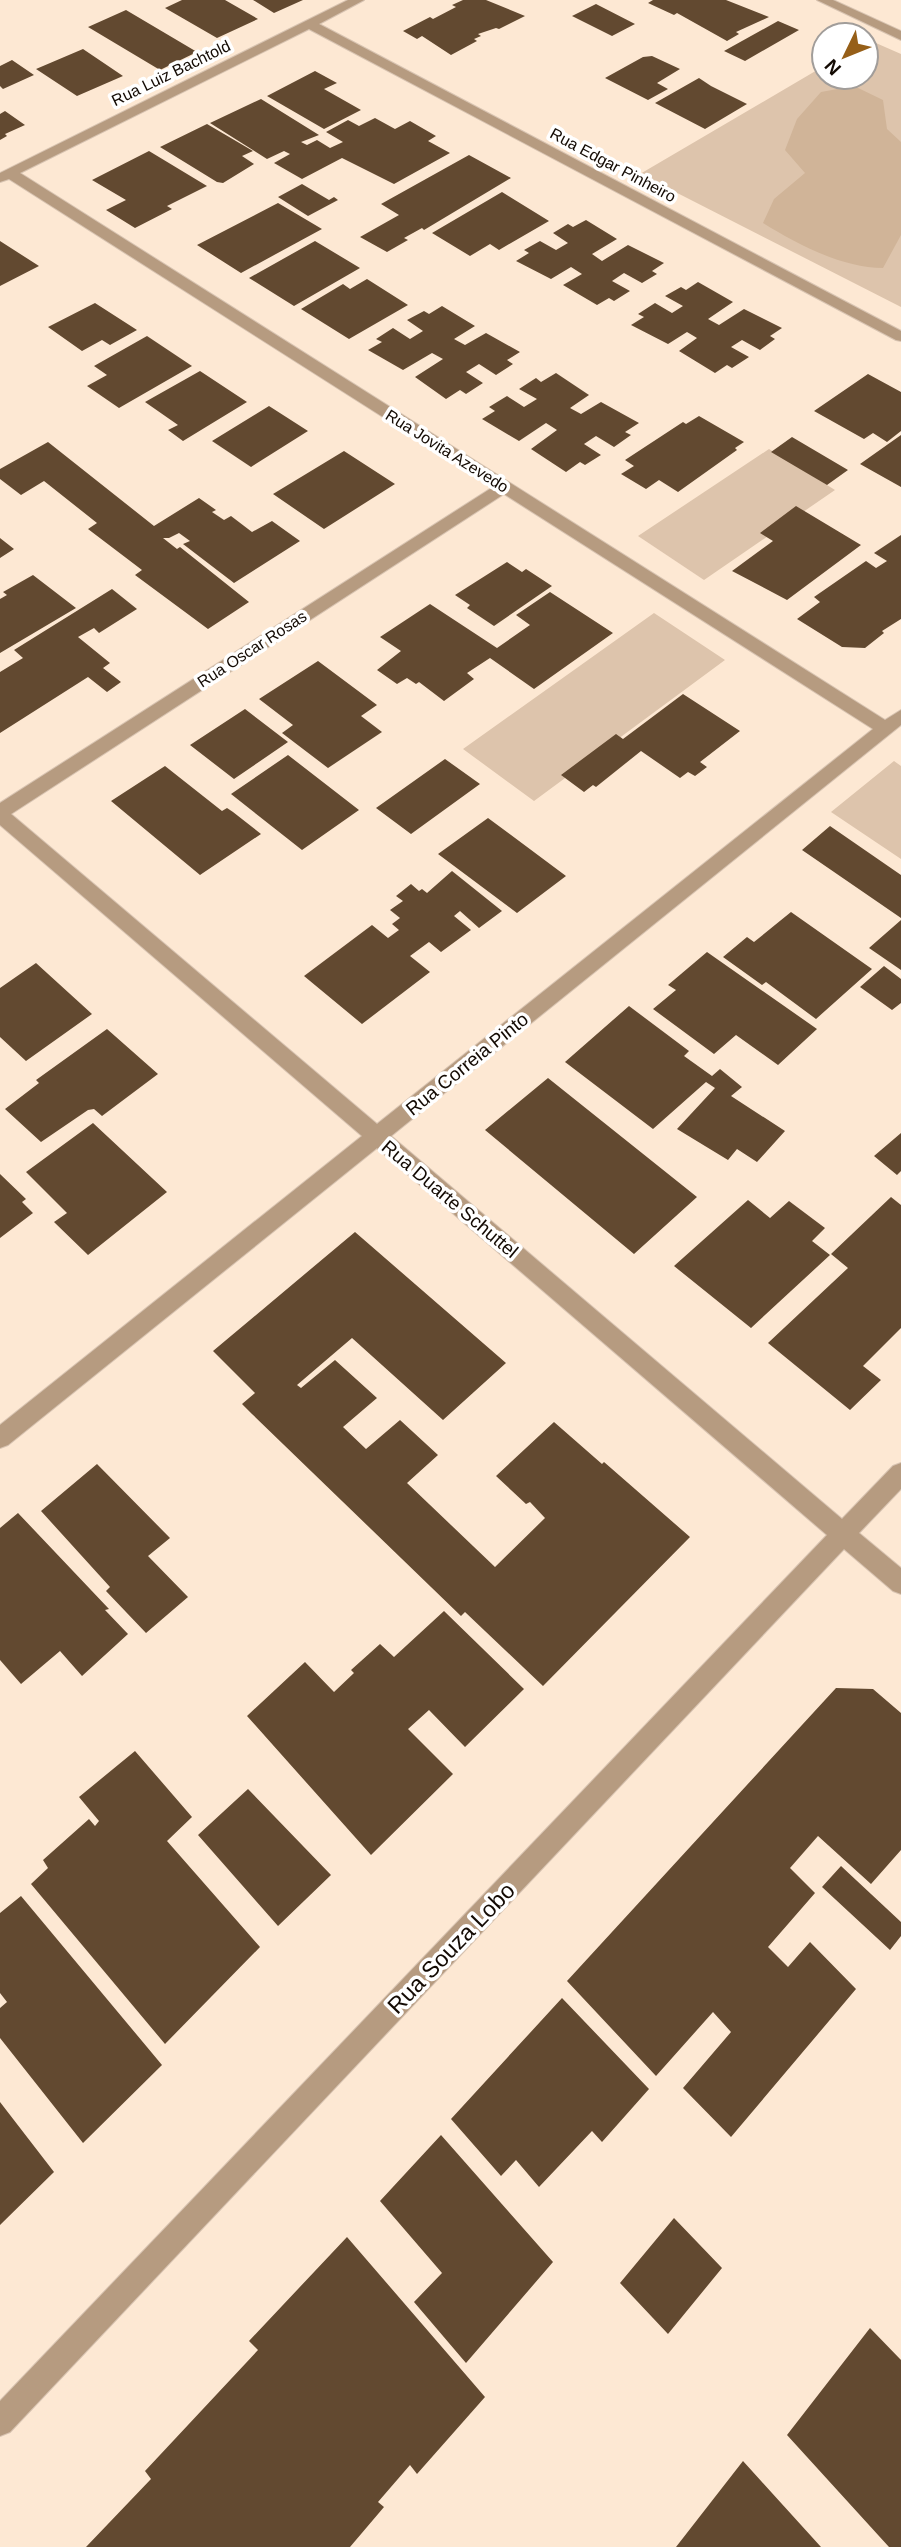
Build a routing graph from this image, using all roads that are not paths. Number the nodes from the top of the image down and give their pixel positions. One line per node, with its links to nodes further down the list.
1 (358, 0): 3 (street, Rua Luiz Bachtold)
2 (823, 0): 4 (street)
3 (309, 24): 5 (street, Rua Luiz Bachtold); 6 (street, Rua Edgar Pinheiro)
4 (901, 36)
5 (5, 175): 7 (street, Rua Jovita Azevedo)
6 (901, 337)
7 (504, 486): 8 (street, Rua Jovita Azevedo); 9 (street, Rua Oscar Rosas)
8 (893, 722): 10 (street, Rua Correia Pinto)
9 (0, 814): 10 (street, Rua Duarte Schuttel)
10 (376, 1136): 11 (street, Rua Correia Pinto); 13 (street, Rua Duarte Schuttel)
11 (0, 1438)
12 (901, 1473): 13 (street, Rua Souza Lobo)
13 (843, 1534): 14 (street, Rua Duarte Schuttel); 15 (street, Rua Souza Lobo)
14 (901, 1583)
15 (0, 2422)

